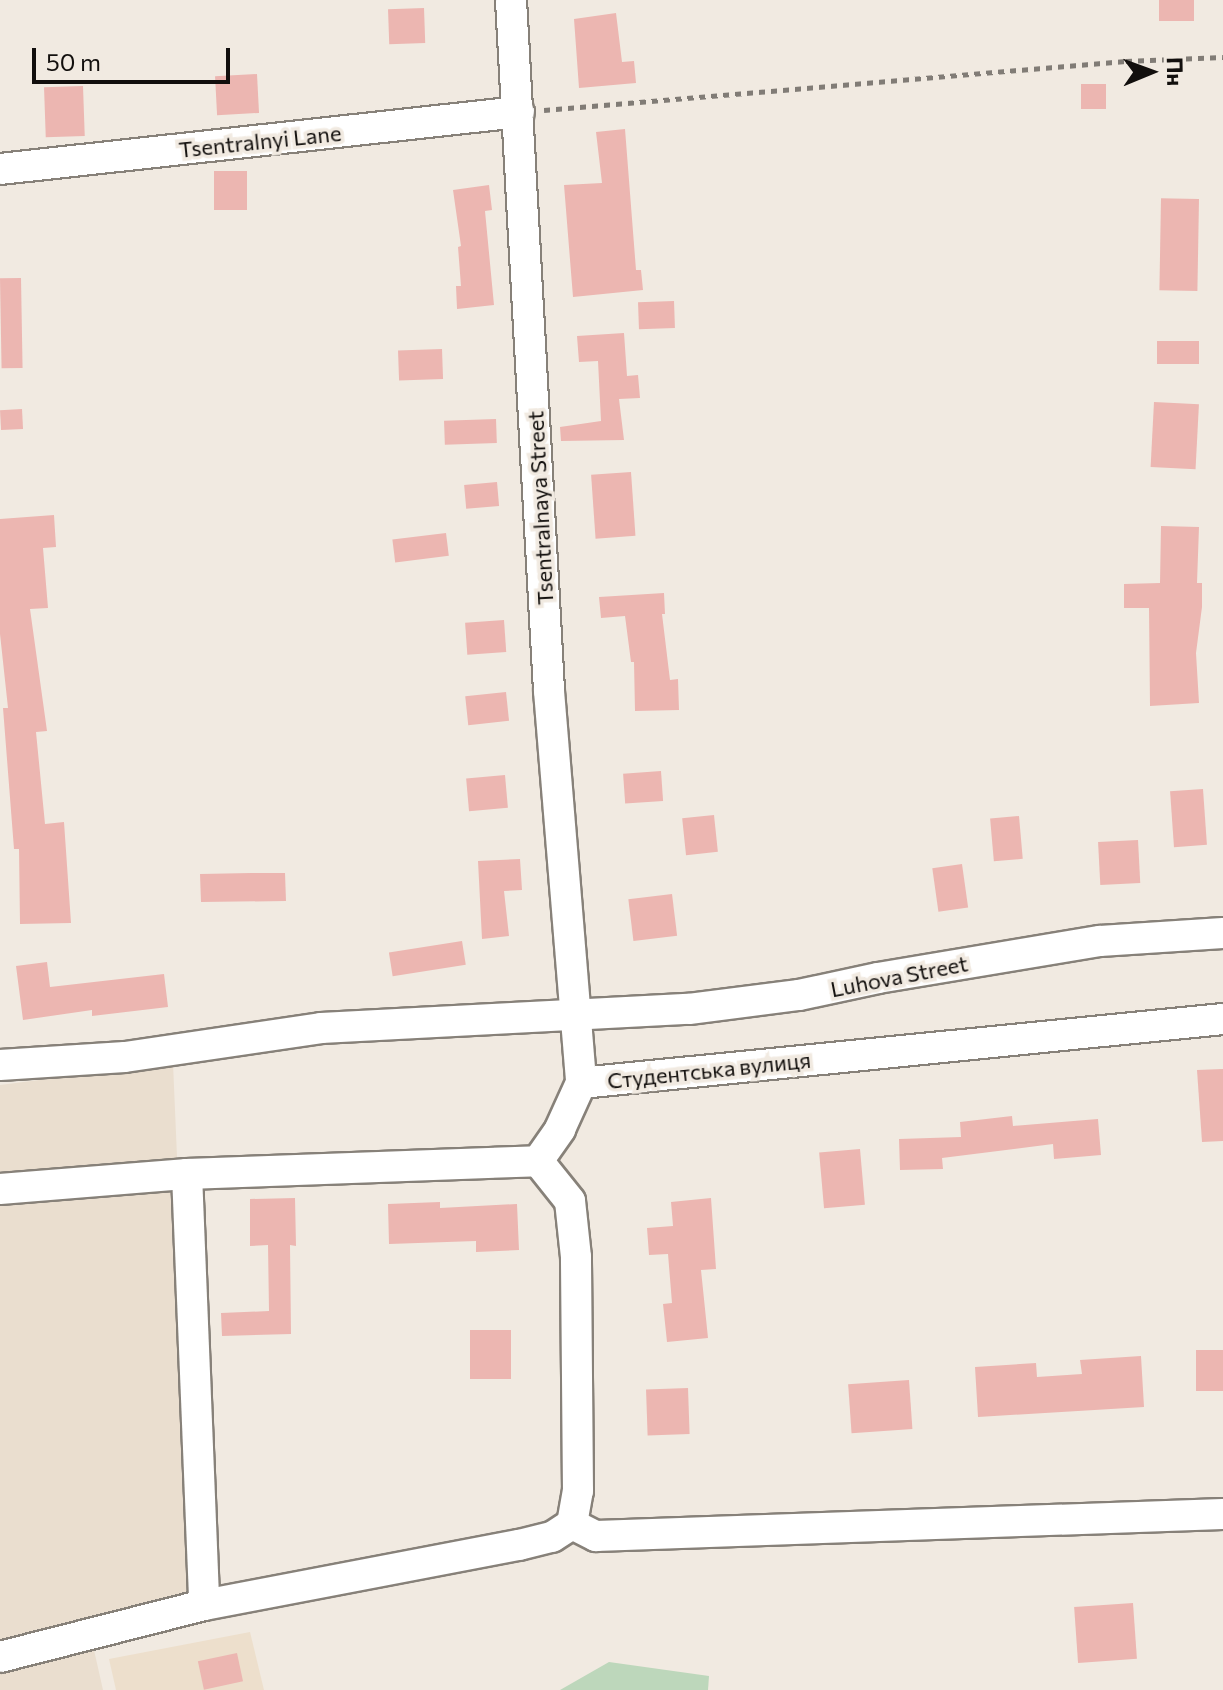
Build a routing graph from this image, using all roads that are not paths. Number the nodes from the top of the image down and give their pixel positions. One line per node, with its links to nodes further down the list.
1 (511, 0): 2 (street, Tsentralnaya Street)
2 (519, 112): 3 (street, Tsentralnyi Lane); 5 (street, Tsentralnaya Street)
3 (0, 169)
4 (1223, 933): 5 (street, Luhova Street)
5 (574, 1016): 7 (street, Luhova Street); 8 (street, Tsentralnaya Street)
6 (1223, 1019): 8 (street, Студентська вулиця)
7 (0, 1065)
8 (581, 1083): 9 (street, Студентська вулиця)
9 (538, 1161): 10 (street); 13 (street)
10 (187, 1174): 11 (street); 14 (street)
11 (0, 1189)
12 (1223, 1514): 13 (street)
13 (572, 1524): 14 (street)
14 (204, 1605): 15 (street)
15 (0, 1657)

